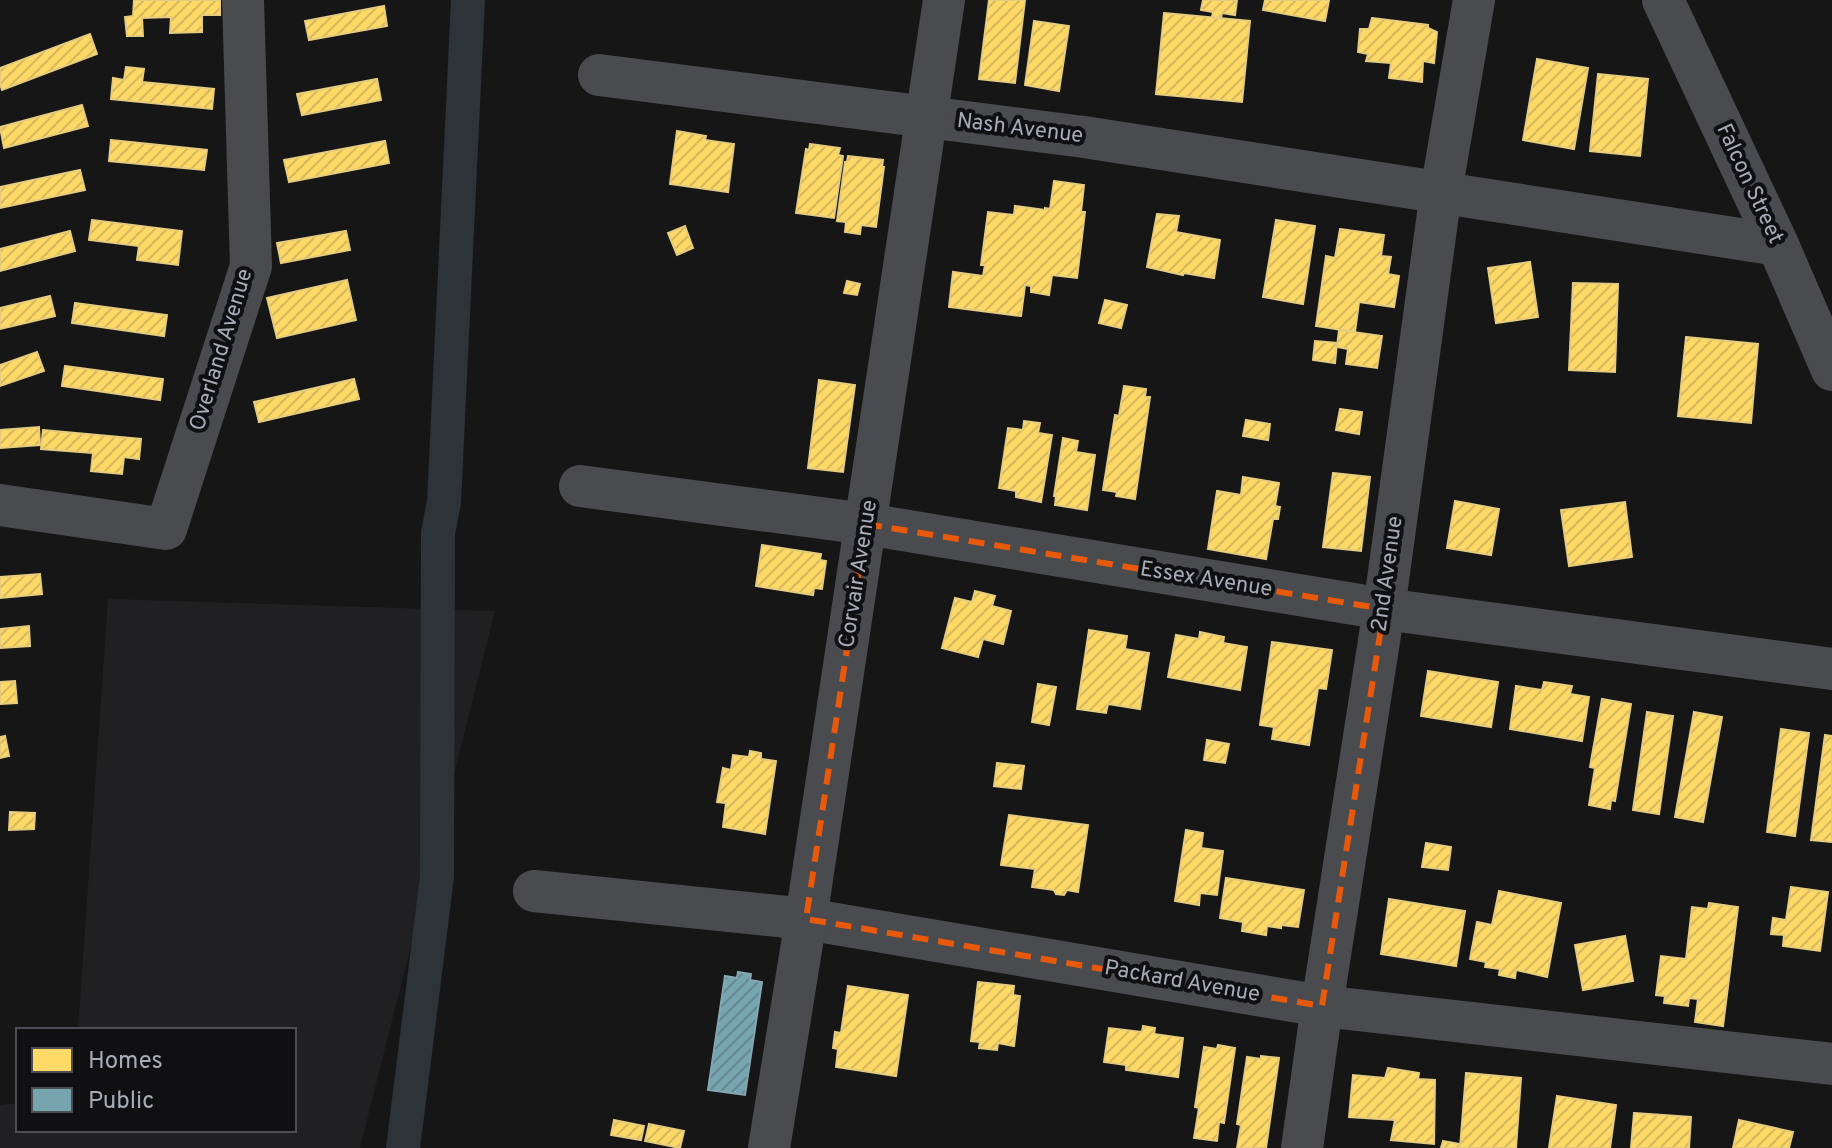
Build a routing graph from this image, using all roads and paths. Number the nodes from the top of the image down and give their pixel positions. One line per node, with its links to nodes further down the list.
1 (243, 0): 11 (street, Overland Avenue)
2 (944, 0): 6 (street, Corvair Avenue)
3 (1474, 0): 7 (street, 2nd Avenue)
4 (1663, 0): 8 (street, Falcon Street)
5 (599, 75): 6 (street, Nash Avenue)
6 (926, 118): 7 (street, Nash Avenue); 12 (street, Corvair Avenue)
7 (1441, 192): 8 (street, Nash Avenue); 13 (street, 2nd Avenue)
8 (1778, 245): 9 (street, Falcon Street)
9 (1832, 370)
10 (580, 486): 12 (street, Essex Avenue)
11 (0, 505)
12 (866, 524): 13 (street, Essex Avenue); 16 (street, Corvair Avenue)
13 (1384, 609): 14 (street, Essex Avenue); 17 (street, 2nd Avenue)
14 (1832, 669)
15 (534, 891): 16 (street, Packard Avenue)
16 (806, 919): 17 (street, Packard Avenue); 19 (street, Corvair Avenue)
17 (1322, 1006): 18 (street, Packard Avenue); 20 (street, 2nd Avenue)
18 (1832, 1064)
19 (769, 1148)
20 (1302, 1148)

